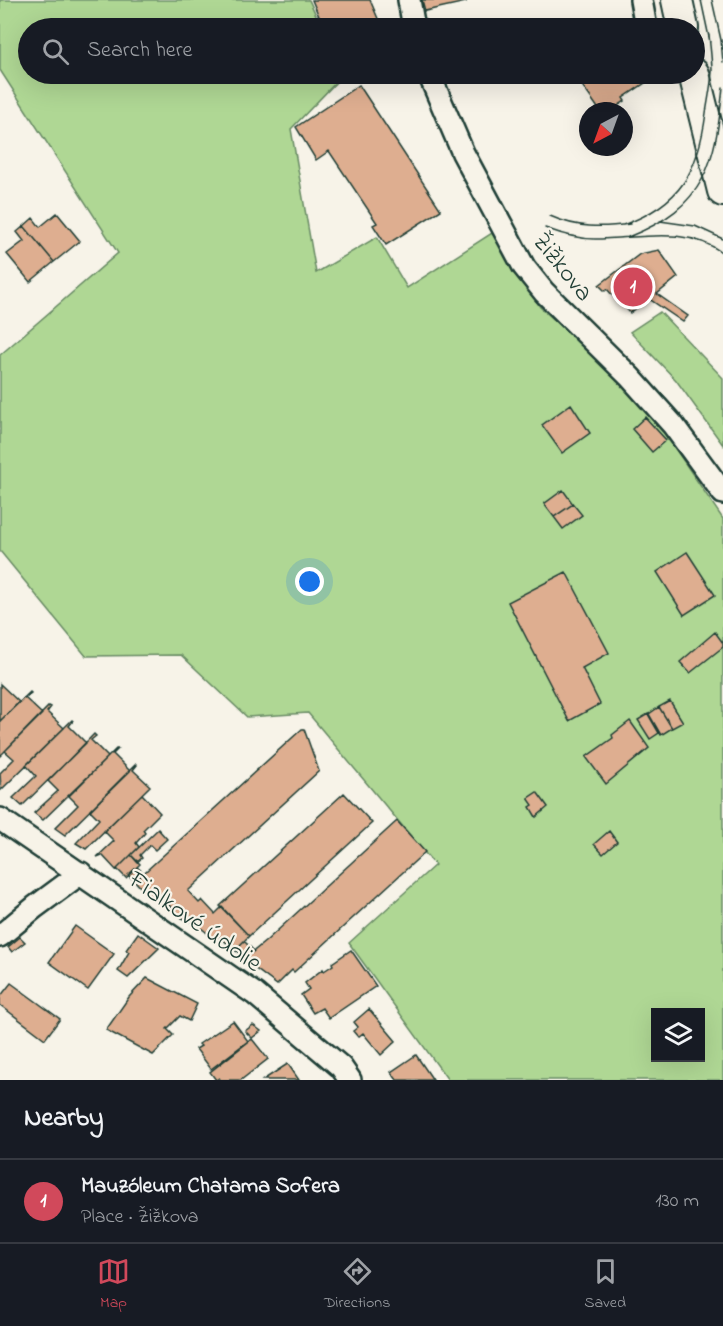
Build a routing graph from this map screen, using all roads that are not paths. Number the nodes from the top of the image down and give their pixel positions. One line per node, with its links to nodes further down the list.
1 (409, 0): 4 (street)
2 (641, 0): 5 (street)
3 (677, 0): 6 (main road)
4 (412, 18)
5 (644, 18)
6 (681, 18)
7 (433, 84): 10 (street, Žižkova)
8 (696, 84): 9 (main road)
9 (723, 191)
10 (723, 493)
11 (0, 819): 12 (street, Fialkové údolie)
12 (81, 873): 13 (street); 14 (street, Fialkové údolie)
13 (0, 936)
14 (350, 1080)

